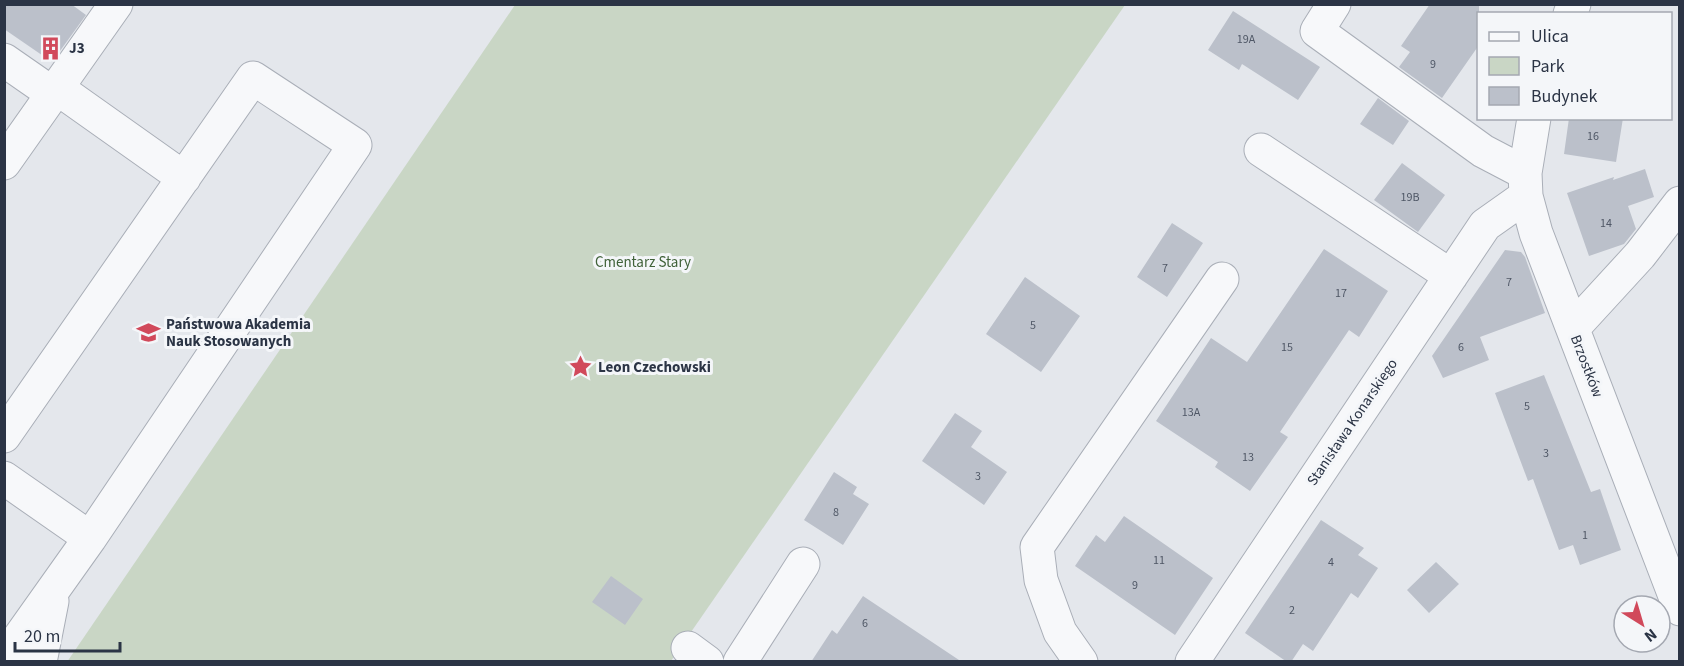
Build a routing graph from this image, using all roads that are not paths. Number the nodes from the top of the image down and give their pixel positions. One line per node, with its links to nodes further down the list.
1 (116, 4): 4 (street)
2 (1334, 4): 9 (street)
3 (4, 60): 4 (street)
4 (55, 91): 7 (street); 8 (street)
5 (1534, 120): 9 (street, Brzostków)
6 (1261, 150): 11 (street)
7 (4, 163)
8 (184, 178): 14 (street); 16 (street)
9 (1525, 184): 11 (street, Stanisława Konarskiego); 13 (street, Brzostków)
10 (1680, 203): 13 (street)
11 (1450, 276): 25 (street, Stanisława Konarskiego)
12 (1222, 279): 24 (street)
13 (1573, 328): 17 (street, Brzostków)
14 (4, 436)
15 (4, 478): 16 (street)
16 (90, 538): 19 (street)
17 (1671, 555): 20 (street, Brzostków)
18 (803, 564): 23 (street)
19 (54, 591): 21 (street); 22 (street)
20 (1680, 609)
21 (4, 659)
22 (40, 662)
23 (740, 662)
24 (1081, 662)
25 (1191, 662)

